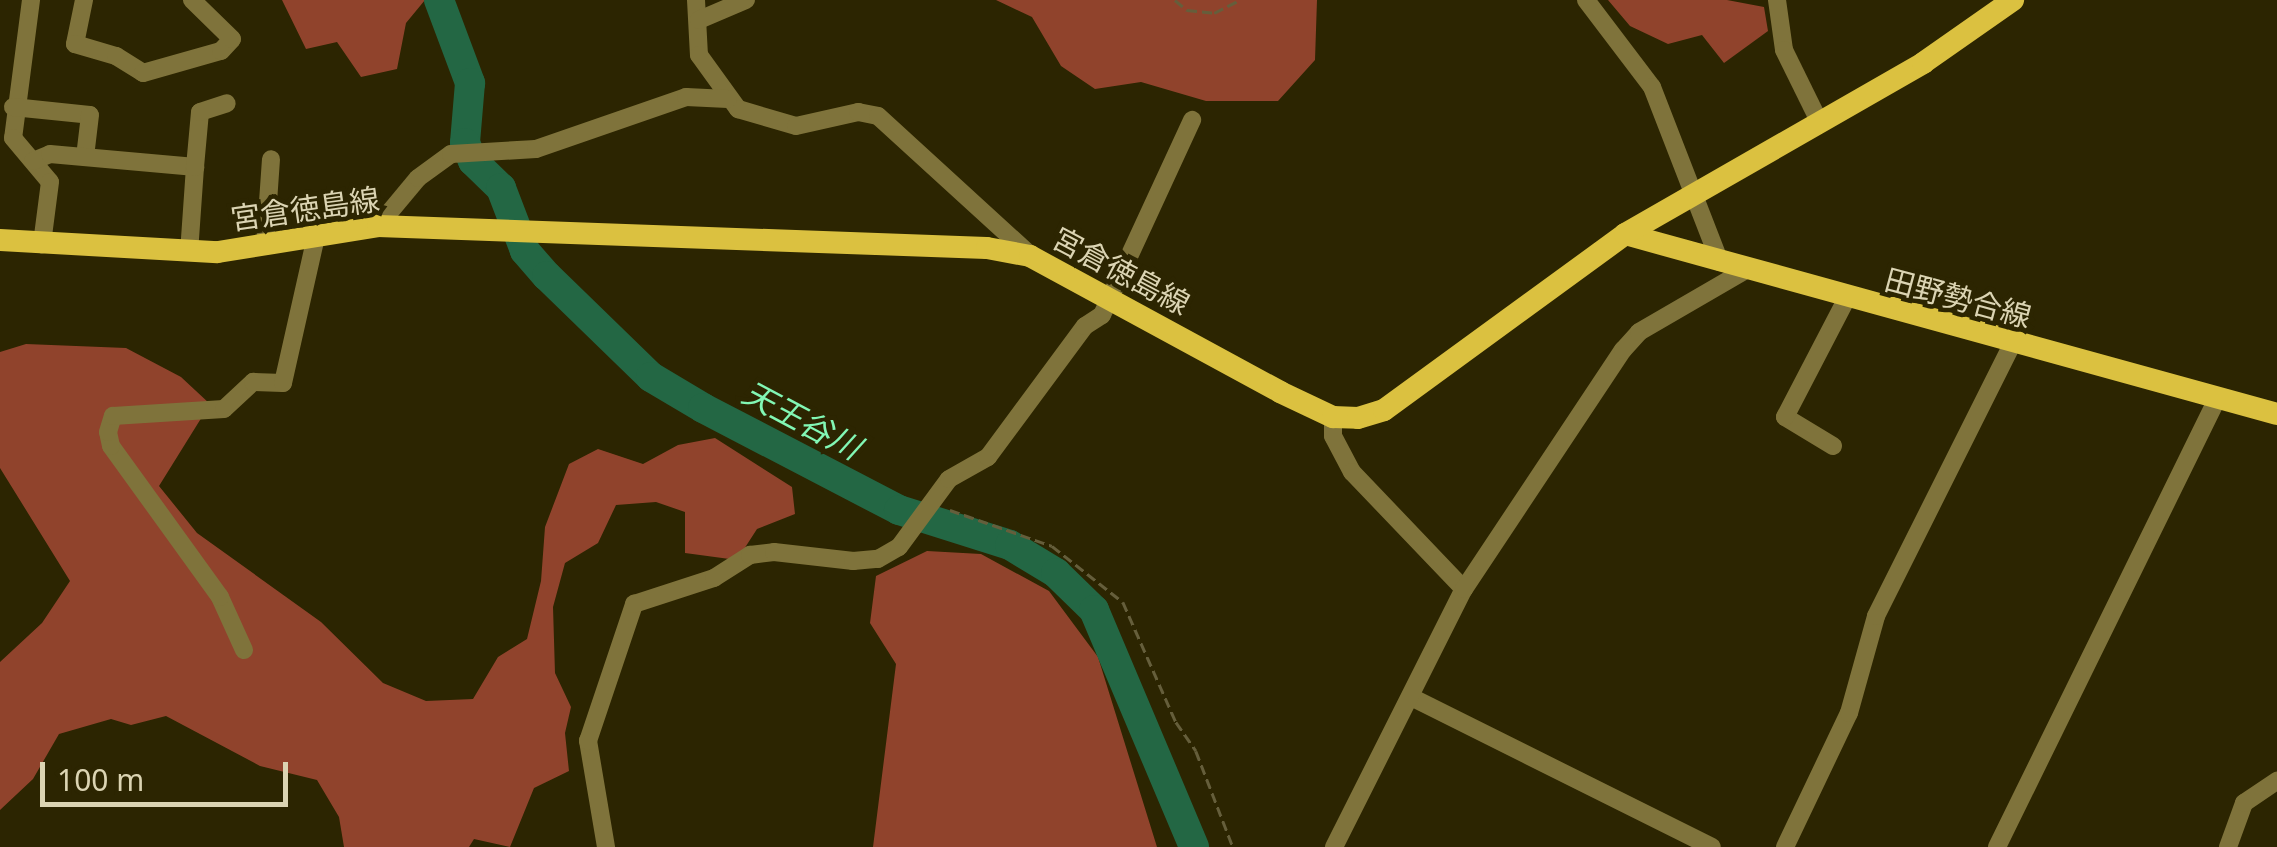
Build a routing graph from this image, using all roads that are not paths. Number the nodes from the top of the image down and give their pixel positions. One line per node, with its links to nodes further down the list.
1 (31, 0): 12 (street)
2 (84, 0): 3 (street)
3 (192, 0)
4 (696, 0): 9 (street)
5 (746, 0): 9 (street)
6 (1586, 0): 19 (street)
7 (1778, 0): 14 (street)
8 (2013, 0): 14 (main road)
9 (699, 20): 10 (street)
10 (728, 99): 20 (street); 27 (street)
11 (227, 103): 18 (street)
12 (13, 107): 15 (street); 17 (street)
13 (1192, 120): 30 (street)
14 (1819, 121): 19 (main road)
15 (86, 158): 17 (street); 18 (street)
16 (272, 160): 25 (street)
17 (33, 161): 24 (street)
18 (194, 167): 26 (street)
19 (1697, 189): 21 (main road); 28 (street)
20 (378, 226): 22 (main road, 宮倉徳島線); 27 (main road, 宮倉徳島線)
21 (1625, 234): 28 (main road, 田野勢合線); 35 (main road)
22 (316, 237): 25 (main road, 宮倉徳島線); 38 (street)
23 (0, 240): 24 (main road, 宮倉徳島線)
24 (42, 244): 26 (main road, 宮倉徳島線)
25 (265, 245): 26 (main road, 宮倉徳島線)
26 (189, 252)
27 (1030, 256): 30 (main road, 宮倉徳島線)
28 (1720, 262): 29 (main road, 田野勢合線)
29 (1746, 270): 31 (main road, 田野勢合線); 37 (street)
30 (1109, 296): 35 (main road, 宮倉徳島線); 42 (street)
31 (1846, 298): 32 (main road, 田野勢合線); 36 (street)
32 (2012, 344): 33 (main road, 田野勢合線); 45 (street)
33 (2218, 397): 34 (main road, 田野勢合線); 41 (street)
34 (2277, 414)
35 (1334, 417): 37 (street)
36 (1834, 446)
37 (1464, 589): 39 (street)
38 (244, 650)
39 (1411, 697): 43 (street); 44 (street)
40 (2277, 781): 46 (street)
41 (2003, 845)
42 (606, 847)
43 (1334, 847)
44 (1712, 847)
45 (1784, 847)
46 (2228, 847)

